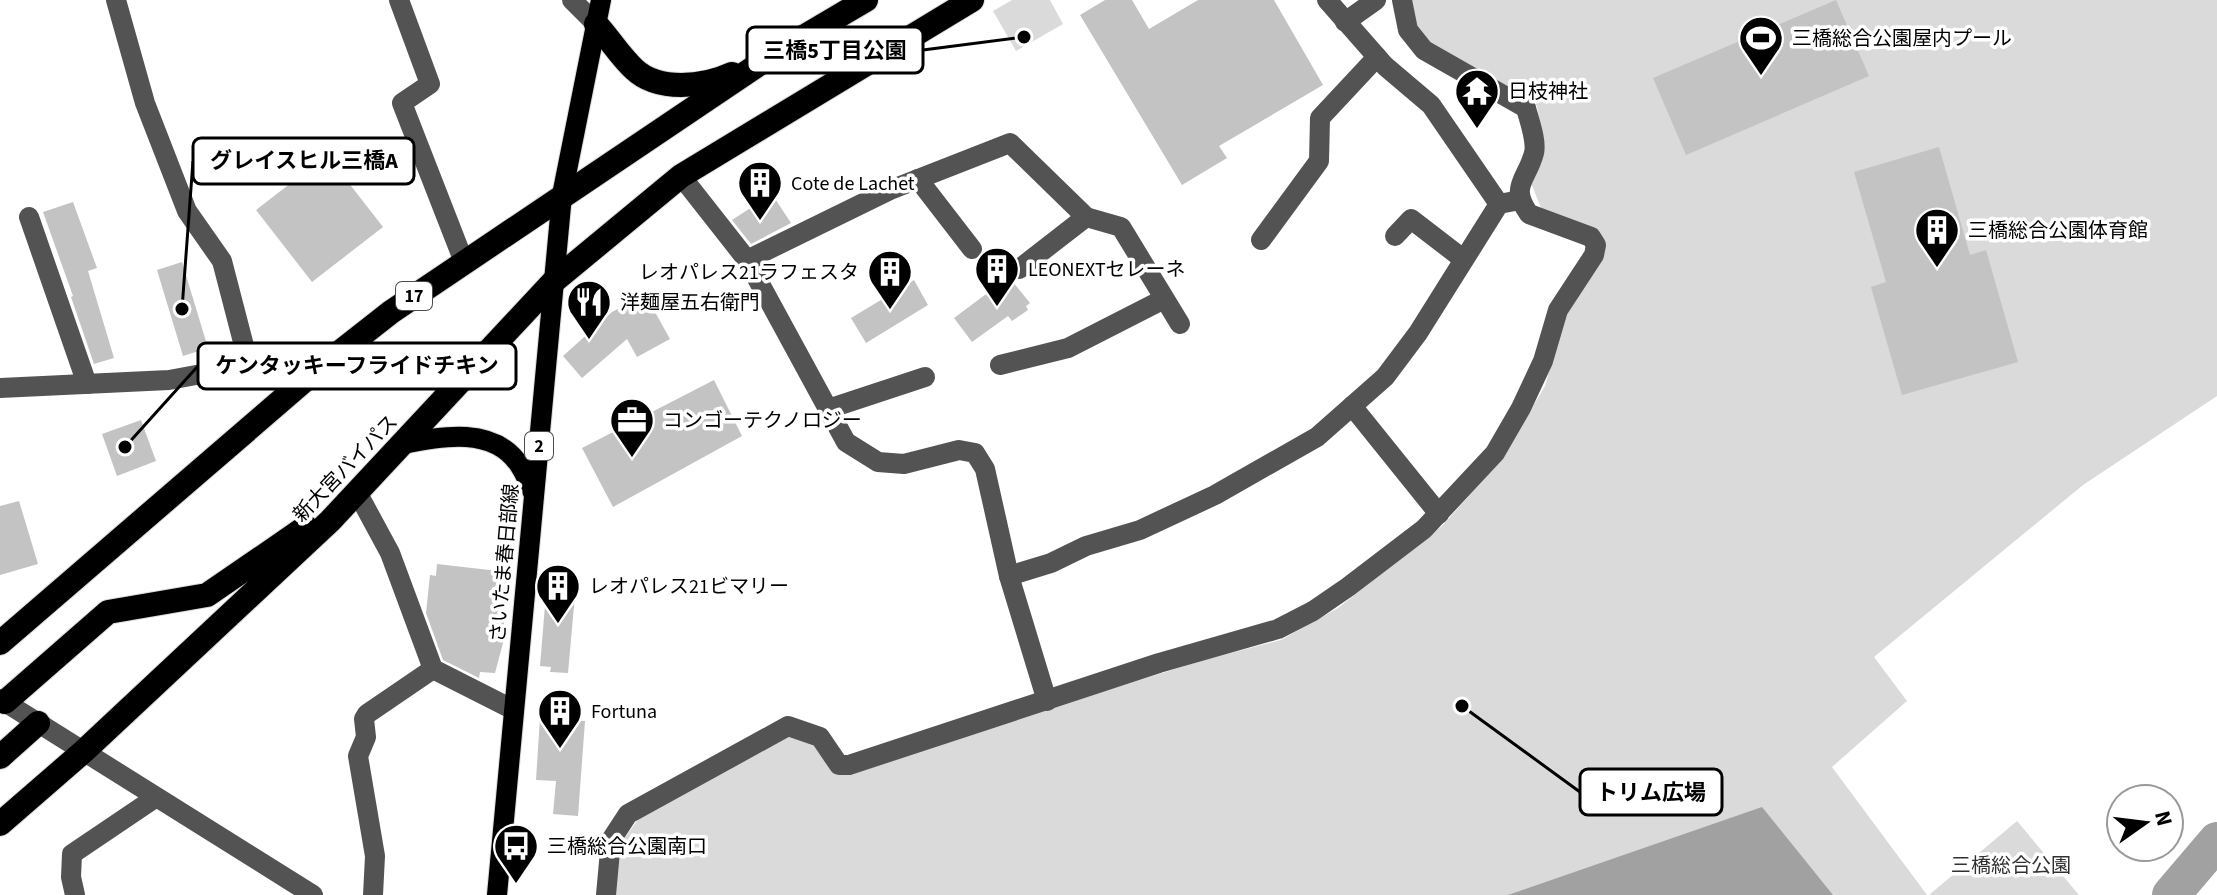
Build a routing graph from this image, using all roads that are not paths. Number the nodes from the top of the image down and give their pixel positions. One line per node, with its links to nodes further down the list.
1 (116, 0): 31 (street)
2 (399, 0): 26 (street)
3 (572, 0): 11 (street)
4 (601, 0): 11 (main road, さいたま春日部線 / 2)
5 (866, 0): 12 (highway, 17)
6 (972, 0): 14 (highway, 新大宮バイパス)
7 (1327, 0): 10 (street)
8 (1376, 0): 10 (street)
9 (1402, 0): 17 (street)
10 (1345, 22): 13 (street)
11 (596, 24): 12 (highway); 16 (main road, さいたま春日部線 / 2)
12 (771, 56): 16 (highway, 17)
13 (1377, 57): 18 (street); 22 (street)
14 (681, 176): 25 (street); 28 (highway, 新大宮バイパス)
15 (918, 179): 20 (street); 23 (street); 25 (street)
16 (562, 195): 26 (highway, 17); 28 (main road, さいたま春日部線 / 2)
17 (1520, 200): 18 (street); 42 (street)
18 (1499, 204): 24 (street)
19 (29, 217): 35 (street)
20 (1086, 217): 27 (street); 29 (street)
21 (1395, 236): 24 (street)
22 (1261, 240)
23 (972, 249)
24 (1463, 259): 37 (street)
25 (747, 260): 38 (street)
26 (464, 262): 33 (highway, 17)
27 (1019, 269)
28 (554, 281): 39 (highway, 新大宮バイパス); 41 (main road, さいたま春日部線 / 2)
29 (1164, 299): 30 (street); 32 (street)
30 (1180, 324)
31 (249, 365): 33 (street); 35 (street)
32 (1000, 365)
33 (312, 374): 44 (highway, 17)
34 (925, 377): 38 (street)
35 (87, 384): 36 (street)
36 (0, 388)
37 (1352, 406): 42 (street); 43 (street)
38 (828, 409): 43 (street)
39 (403, 444): 40 (highway, 新大宮バイパス); 41 (main road)
40 (357, 492): 45 (street); 46 (highway); 50 (highway, 新大宮バイパス)
41 (534, 495): 48 (main road, さいたま春日部線 / 2)
42 (1439, 514): 47 (street)
43 (1009, 576): 47 (street)
44 (0, 643)
45 (433, 669): 48 (street); 56 (street)
46 (3, 701): 49 (street)
47 (1047, 701): 58 (street)
48 (514, 710): 57 (main road, さいたま春日部線 / 2)
49 (38, 723): 50 (street); 51 (highway)
50 (84, 751): 52 (street); 53 (highway, 新大宮バイパス)
51 (0, 757)
52 (155, 798): 54 (street); 55 (street)
53 (0, 824)
54 (75, 895)
55 (313, 895)
56 (373, 895)
57 (497, 895)
58 (606, 895)

